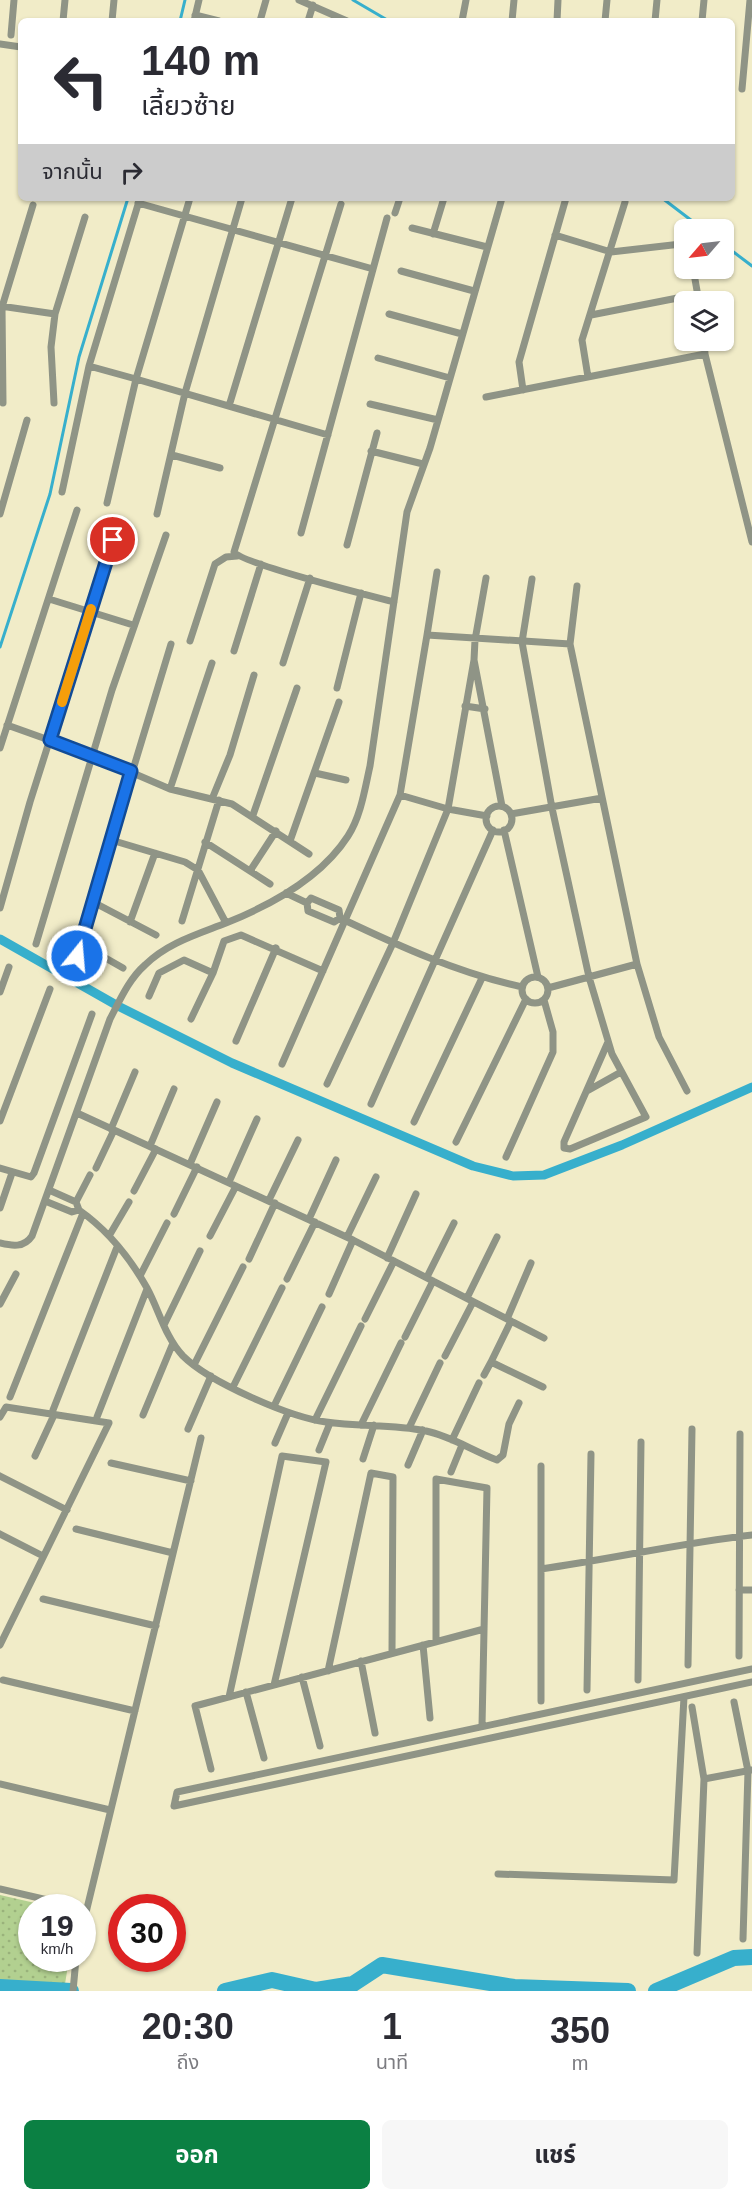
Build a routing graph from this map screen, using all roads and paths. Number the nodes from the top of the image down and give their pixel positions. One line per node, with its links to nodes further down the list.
1 (14, 0): 27 (street)
2 (65, 0): 15 (street)
3 (114, 0): 16 (street)
4 (199, 0): 17 (street)
5 (266, 0): 18 (street)
6 (300, 0): 14 (street)
7 (465, 0): 21 (street)
8 (514, 0): 22 (street)
9 (558, 0): 23 (street)
10 (608, 0): 24 (street)
11 (657, 0): 25 (street)
12 (704, 0): 26 (street)
13 (750, 0): 30 (street)
14 (313, 5): 19 (street); 20 (street)
15 (63, 18)
16 (112, 18)
17 (194, 18)
18 (261, 18)
19 (309, 18)
20 (341, 18)
21 (462, 18)
22 (512, 18)
23 (557, 18)
24 (605, 18)
25 (655, 18)
26 (702, 18)
27 (11, 35)
28 (0, 44): 29 (street)
29 (18, 47)
30 (742, 89)
31 (139, 201): 43 (street); 67 (street)
32 (189, 201): 43 (street)
33 (241, 201): 47 (street)
34 (291, 201): 50 (street)
35 (399, 201): 42 (street)
36 (443, 201): 48 (street)
37 (501, 201): 52 (street)
38 (565, 201): 49 (street)
39 (625, 202): 53 (street)
40 (341, 204): 54 (street)
41 (33, 205): 59 (street)
42 (395, 213)
43 (184, 216): 47 (street); 70 (street)
44 (85, 217): 60 (street)
45 (387, 218): 55 (street)
46 (412, 228): 48 (street)
47 (232, 230): 50 (street); 72 (street)
48 (433, 234): 52 (street)
49 (555, 235): 53 (street); 71 (street)
50 (279, 243): 54 (street); 77 (street)
51 (674, 245): 53 (street)
52 (487, 247): 57 (street)
53 (611, 252): 62 (street)
54 (325, 256): 55 (street); 78 (street)
55 (373, 269): 82 (street)
56 (400, 271): 57 (street)
57 (474, 291): 63 (street)
58 (674, 302): 62 (street)
59 (1, 306): 60 (street); 75 (street)
60 (55, 314): 74 (street)
61 (389, 314): 63 (street)
62 (591, 315): 68 (street)
63 (462, 334): 69 (street)
64 (705, 351): 65 (street)
65 (705, 354): 68 (street); 95 (street)
66 (378, 358): 69 (street)
67 (89, 366): 70 (street); 87 (street)
68 (588, 377): 71 (street)
69 (450, 378): 80 (street)
70 (136, 379): 72 (street); 88 (street)
71 (523, 390): 73 (street)
72 (185, 393): 77 (street); 84 (street)
73 (486, 397)
74 (54, 403)
75 (3, 404)
76 (370, 404): 80 (street)
77 (229, 406): 78 (street)
78 (275, 419): 82 (street); 97 (street)
79 (27, 420): 90 (street)
80 (438, 420): 85 (street)
81 (377, 433): 83 (street)
82 (328, 435): 93 (street)
83 (371, 451): 85 (street); 96 (street)
84 (171, 455): 86 (street); 91 (street)
85 (423, 464): 106 (street)
86 (220, 468)
87 (62, 492)
88 (107, 503)
89 (77, 510): 105 (street)
90 (0, 514)
91 (157, 514)
92 (119, 521): 107 (street)
93 (301, 533)
94 (166, 535): 108 (street)
95 (752, 542)
96 (346, 545)
97 (237, 556): 98 (street); 111 (street)
98 (261, 564): 100 (street); 115 (street)
99 (437, 572): 109 (street)
100 (310, 578): 104 (street); 118 (street)
101 (486, 578): 110 (street)
102 (532, 579): 112 (street)
103 (577, 585): 114 (street)
104 (361, 593): 106 (street); 121 (street)
105 (49, 599): 107 (street); 125 (street)
106 (394, 602): 153 (street)
107 (90, 612): 108 (street); 126 (street)
108 (133, 626): 128 (street)
109 (427, 635): 110 (street); 133 (street)
110 (475, 640): 112 (street); 116 (street)
111 (190, 641)
112 (522, 642): 114 (street); 137 (street)
113 (171, 644): 129 (street)
114 (570, 644): 134 (street)
115 (234, 651)
116 (474, 660): 123 (street); 124 (street)
117 (212, 663): 132 (street)
118 (283, 663)
119 (254, 675): 135 (street)
120 (297, 688): 140 (street)
121 (338, 688)
122 (339, 702): 130 (street)
123 (465, 706): 124 (street); 138 (street)
124 (485, 709): 136 (street)
125 (7, 724): 126 (street); 127 (street)
126 (50, 740): 128 (street); 156 (street)
127 (0, 748)
128 (91, 755): 129 (street); 163 (street)
129 (131, 771): 132 (street); 145 (street)
130 (315, 773): 131 (street); 146 (street)
131 (346, 780)
132 (170, 789): 135 (street)
133 (400, 795): 138 (street); 157 (street)
134 (602, 798): 137 (street); 167 (street)
135 (216, 800): 140 (street); 147 (street)
136 (502, 806): 139 (street); 141 (street)
137 (552, 808): 139 (street); 174 (street)
138 (448, 809): 141 (street); 162 (street)
139 (511, 814): 143 (street)
140 (253, 815): 144 (street)
141 (487, 816): 142 (street)
142 (493, 830): 143 (street); 166 (street)
143 (504, 830): 173 (street)
144 (276, 831): 146 (street); 151 (street)
145 (111, 840): 148 (street); 154 (street)
146 (290, 841): 149 (street)
147 (205, 842): 150 (street); 151 (street)
148 (155, 853): 150 (street); 159 (street)
149 (309, 854)
150 (198, 870): 158 (street); 160 (street)
151 (250, 871): 152 (street)
152 (270, 884)
153 (286, 893): 155 (street); 160 (street)
154 (93, 902): 159 (street); 164 (street)
155 (307, 903): 157 (street); 157 (street)
156 (0, 908)
157 (342, 919): 162 (street); 171 (street)
158 (182, 921)
159 (130, 922): 161 (street)
160 (226, 923): 196 (street)
161 (156, 935)
162 (393, 943): 166 (street); 190 (street)
163 (36, 944)
164 (81, 944): 169 (street); 170 (street)
165 (276, 948): 171 (street); 172 (street); 185 (street)
166 (434, 960): 175 (street); 195 (street)
167 (637, 964): 174 (street); 192 (street)
168 (9, 967): 179 (street)
169 (73, 968)
170 (123, 968)
171 (323, 970): 187 (street)
172 (213, 973): 180 (street); 184 (street)
173 (538, 977): 176 (street); 178 (street)
174 (589, 977): 178 (street); 186 (street)
175 (482, 978): 176 (street); 199 (street)
176 (522, 987): 181 (street)
177 (50, 988): 198 (street)
178 (548, 988): 182 (street)
179 (0, 992)
180 (149, 996)
181 (526, 999): 182 (street); 202 (street)
182 (544, 1000): 204 (street)
183 (92, 1014): 209 (street)
184 (191, 1019)
185 (236, 1041)
186 (608, 1042): 189 (street); 193 (street)
187 (282, 1064)
188 (135, 1072): 200 (street)
189 (621, 1072): 193 (street); 193 (street)
190 (327, 1084)
191 (174, 1089): 203 (street)
192 (687, 1091)
193 (586, 1092)
194 (217, 1102): 206 (street)
195 (371, 1104)
196 (77, 1113): 200 (street); 213 (street)
197 (257, 1119): 212 (street)
198 (0, 1121)
199 (414, 1122)
200 (113, 1130): 203 (street); 208 (street)
201 (298, 1140): 219 (street)
202 (456, 1142)
203 (153, 1148): 206 (street); 214 (street)
204 (506, 1157)
205 (336, 1160): 223 (street)
206 (193, 1166): 212 (street); 222 (street)
207 (0, 1168): 209 (street)
208 (96, 1168)
209 (12, 1173): 220 (street)
210 (90, 1175): 217 (street)
211 (376, 1178): 229 (street)
212 (233, 1184): 219 (street); 227 (street)
213 (49, 1190): 216 (street); 217 (street)
214 (134, 1191)
215 (416, 1194): 234 (street)
216 (45, 1201): 221 (street); 230 (street)
217 (76, 1202): 221 (street)
218 (129, 1202): 226 (street)
219 (272, 1202): 223 (street); 233 (street)
220 (0, 1208)
221 (81, 1211): 226 (street); 260 (street)
222 (174, 1214)
223 (312, 1220): 229 (street); 239 (street)
224 (167, 1223): 238 (street)
225 (454, 1223): 240 (street)
226 (109, 1236): 231 (street)
227 (210, 1236)
228 (497, 1237): 244 (street)
229 (350, 1238): 234 (street); 243 (street)
230 (0, 1243)
231 (117, 1247): 238 (street); 263 (street)
232 (200, 1251): 248 (street)
233 (249, 1259)
234 (390, 1259): 240 (street); 268 (street)
235 (531, 1263): 247 (street)
236 (243, 1267): 254 (street)
237 (16, 1274): 245 (street)
238 (140, 1276): 242 (street)
239 (287, 1279)
240 (430, 1279): 244 (street); 270 (street)
241 (282, 1288): 258 (street)
242 (147, 1289): 248 (street); 267 (street)
243 (329, 1294)
244 (470, 1300): 247 (street); 251 (street)
245 (0, 1304)
246 (322, 1307): 262 (street)
247 (509, 1320): 249 (street); 252 (street)
248 (164, 1325): 250 (street)
249 (543, 1338)
250 (173, 1343): 254 (street); 265 (street)
251 (445, 1356)
252 (491, 1362): 255 (street); 259 (street)
253 (440, 1363): 272 (street)
254 (194, 1365): 256 (street)
255 (484, 1375)
256 (211, 1376): 258 (street); 274 (street)
257 (480, 1383): 278 (street)
258 (233, 1387): 262 (street)
259 (543, 1387)
260 (10, 1397)
261 (519, 1403): 281 (street)
262 (274, 1406): 264 (street)
263 (53, 1412): 266 (street); 284 (street); 292 (street)
264 (288, 1413): 268 (street); 280 (street)
265 (142, 1415)
266 (0, 1417)
267 (97, 1417)
268 (315, 1420): 269 (street)
269 (330, 1423): 270 (street); 282 (street)
270 (361, 1425): 271 (street)
271 (374, 1425): 272 (street); 285 (street)
272 (409, 1428): 275 (street)
273 (692, 1429): 297 (street)
274 (188, 1430)
275 (423, 1430): 278 (street); 287 (street)
276 (740, 1434): 296 (street)
277 (201, 1438): 291 (street)
278 (452, 1440): 281 (street)
279 (641, 1442): 299 (street)
280 (275, 1443)
281 (462, 1445): 289 (street)
282 (319, 1450)
283 (591, 1454): 301 (street)
284 (35, 1456)
285 (363, 1459)
286 (111, 1462): 291 (street)
287 (408, 1465)
288 (541, 1466): 302 (street)
289 (451, 1472)
290 (0, 1476): 292 (street)
291 (191, 1481): 298 (street)
292 (67, 1510): 300 (street)
293 (76, 1529): 298 (street)
294 (0, 1534): 300 (street)
295 (752, 1534): 296 (street)
296 (740, 1536): 297 (street); 303 (street)
297 (690, 1542): 299 (street); 314 (street)
298 (173, 1553): 306 (street)
299 (640, 1553): 301 (street); 319 (street)
300 (44, 1556): 309 (street)
301 (589, 1562): 302 (street); 322 (street)
302 (541, 1569): 326 (street)
303 (740, 1590): 304 (street); 312 (street)
304 (752, 1590)
305 (43, 1599): 306 (street)
306 (156, 1626): 329 (street)
307 (484, 1629): 308 (street); 308 (street); 331 (street)
308 (436, 1641): 310 (street)
309 (0, 1645)
310 (423, 1645): 311 (street); 330 (street)
311 (392, 1653): 313 (street); 316 (street)
312 (739, 1656)
313 (362, 1661): 316 (street); 332 (street)
314 (688, 1665)
315 (752, 1669): 331 (street)
316 (327, 1671): 317 (street)
317 (302, 1677): 321 (street); 333 (street)
318 (3, 1680): 329 (street)
319 (638, 1680)
320 (752, 1682): 325 (street)
321 (274, 1685): 323 (street); 324 (street)
322 (587, 1690)
323 (246, 1692): 324 (street); 334 (street)
324 (229, 1697): 335 (street)
325 (684, 1697): 331 (street); 340 (street)
326 (541, 1701)
327 (734, 1702): 336 (street)
328 (692, 1707): 337 (street)
329 (135, 1711): 339 (street)
330 (430, 1718)
331 (482, 1726)
332 (375, 1733)
333 (320, 1746)
334 (264, 1758)
335 (211, 1768)
336 (750, 1771): 337 (street); 344 (street)
337 (704, 1779): 345 (street)
338 (0, 1784): 339 (street)
339 (110, 1810): 343 (street)
340 (498, 1874)
341 (0, 1889): 342 (street)
342 (22, 1894)
343 (88, 1894)
344 (743, 1939)
345 (697, 1953)
346 (74, 1972): 347 (street)
347 (72, 1991)

